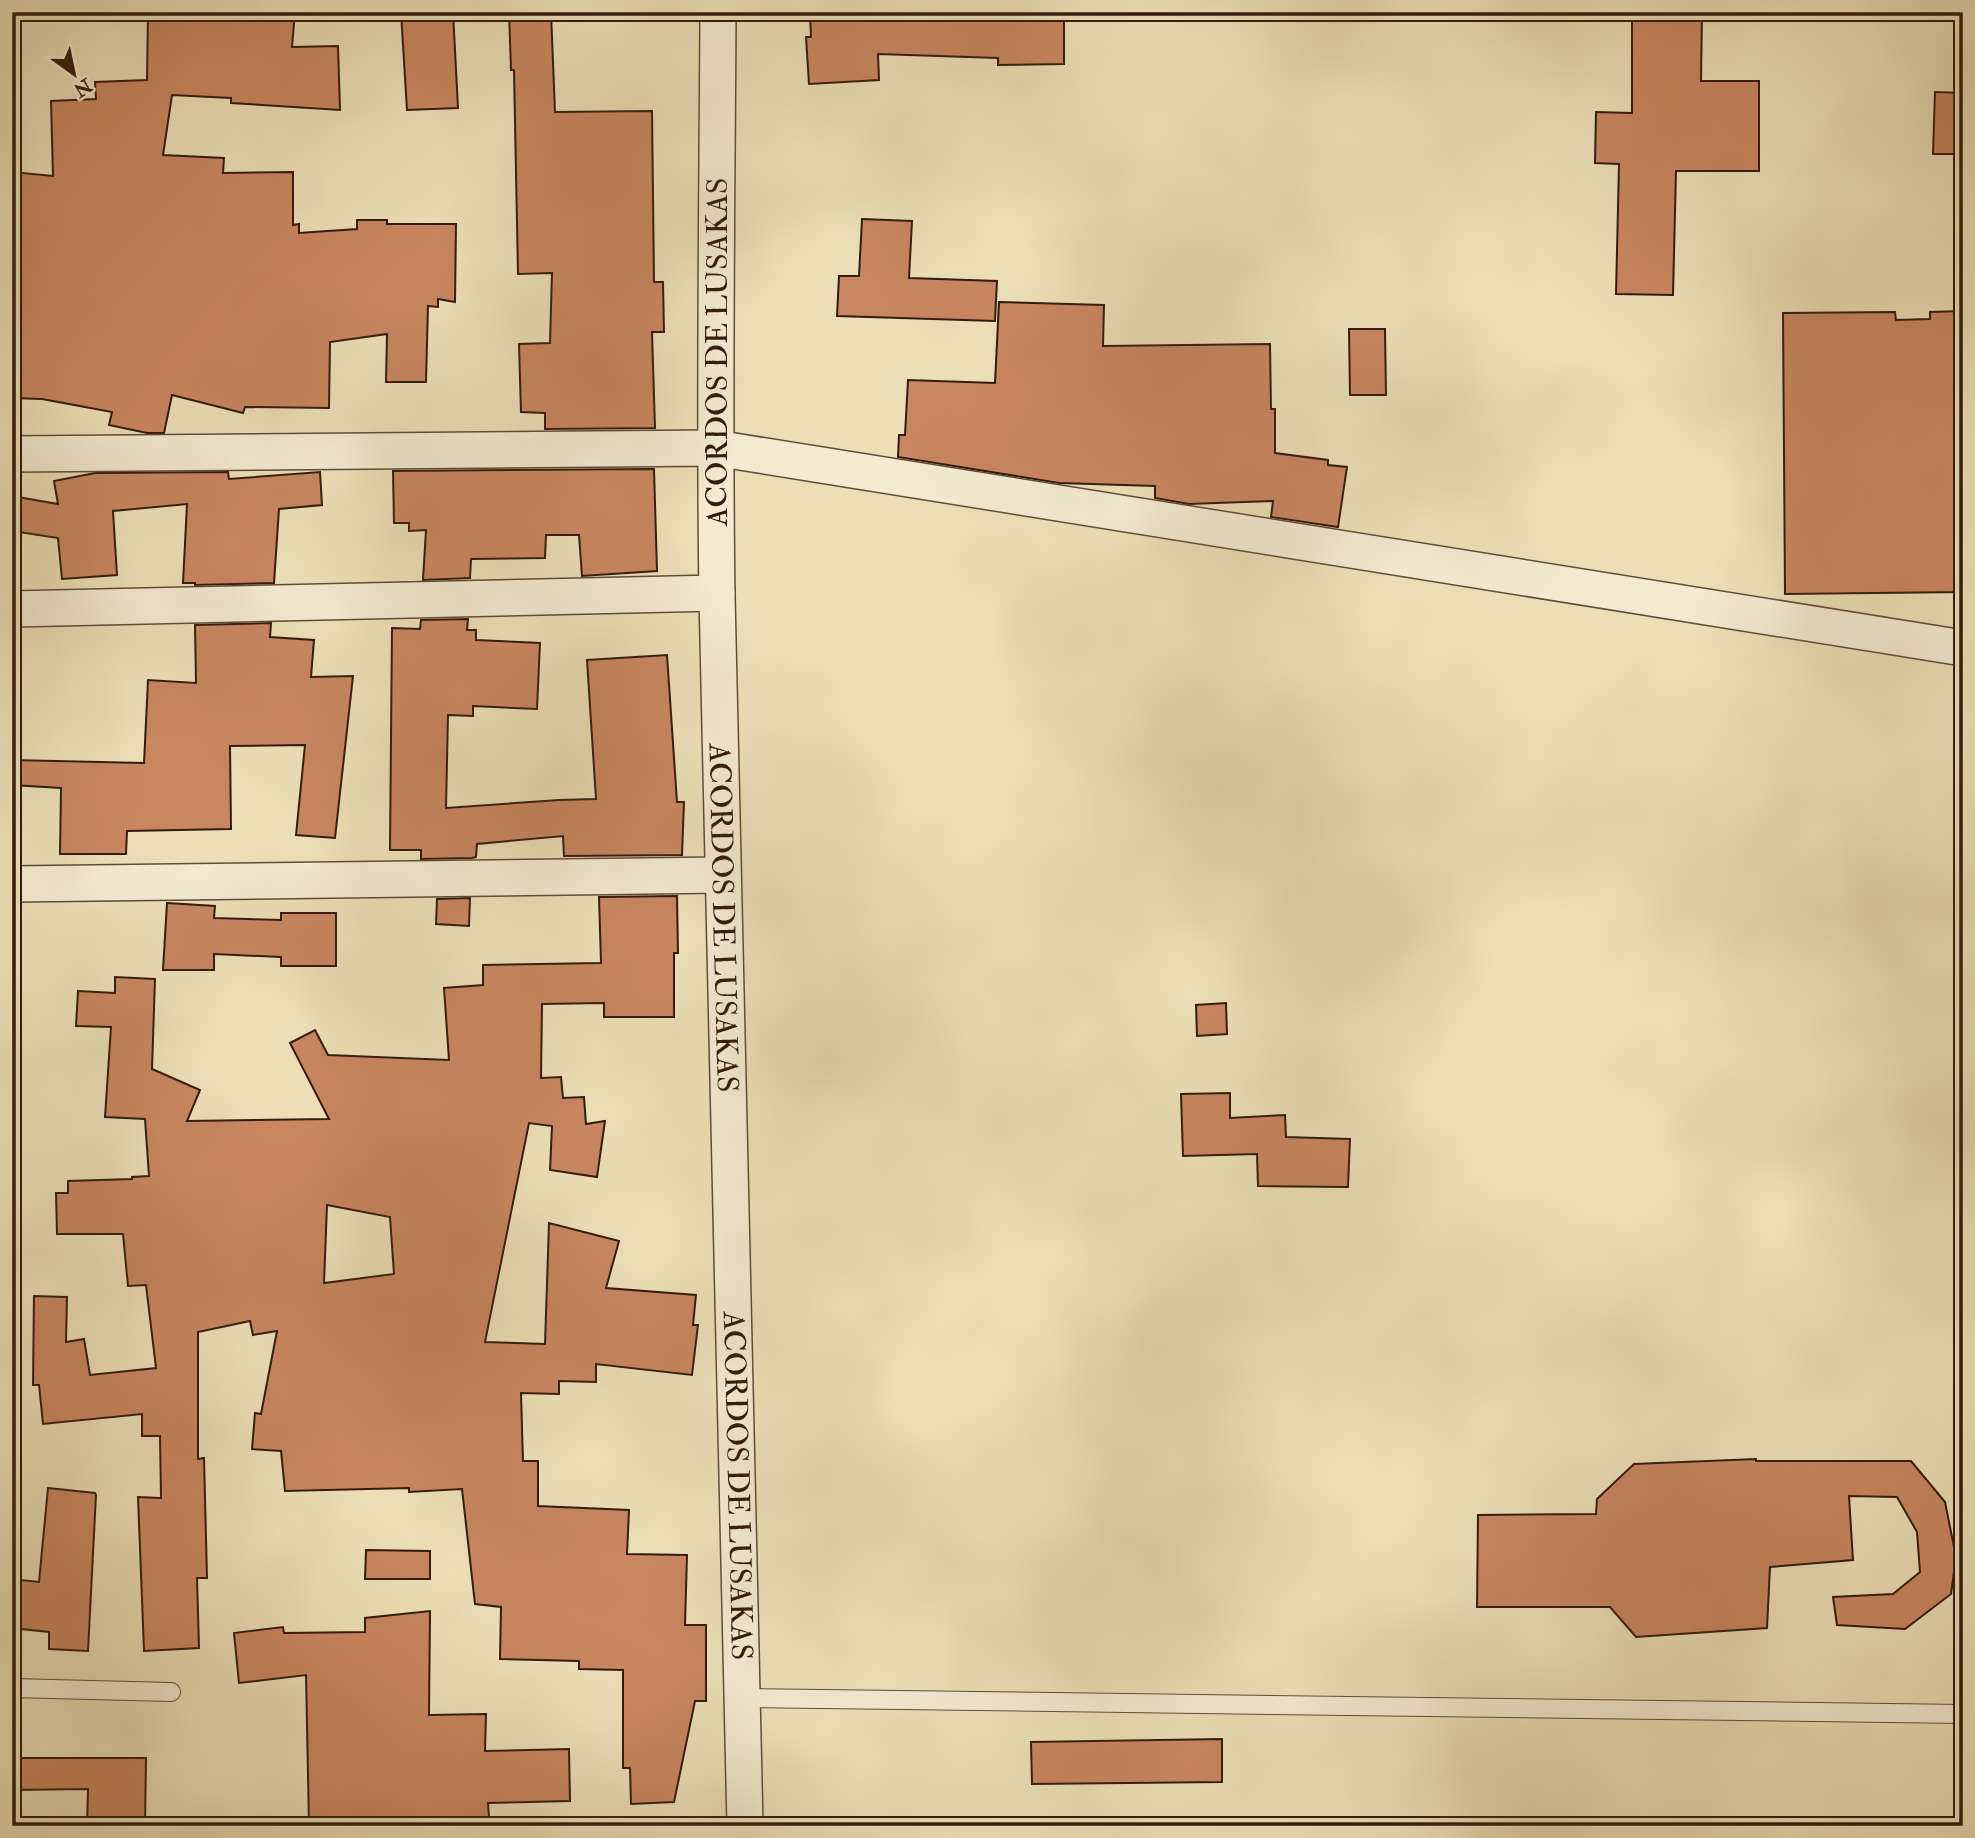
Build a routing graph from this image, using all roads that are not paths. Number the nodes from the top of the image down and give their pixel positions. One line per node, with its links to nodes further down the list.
1 (718, 12): 2 (street, ACORDOS DE LUSAKAS)
2 (715, 448): 3 (street); 4 (street, ACORDOS DE LUSAKAS); 6 (street)
3 (12, 454)
4 (717, 593): 5 (street); 7 (street, ACORDOS DE LUSAKAS)
5 (12, 610)
6 (1963, 648)
7 (722, 875): 8 (street); 11 (street, ACORDOS DE LUSAKAS)
8 (12, 884)
9 (12, 1688): 10 (lane)
10 (172, 1692)
11 (743, 1698): 12 (lane); 13 (street, ACORDOS DE LUSAKAS)
12 (1963, 1714)
13 (745, 1826)

